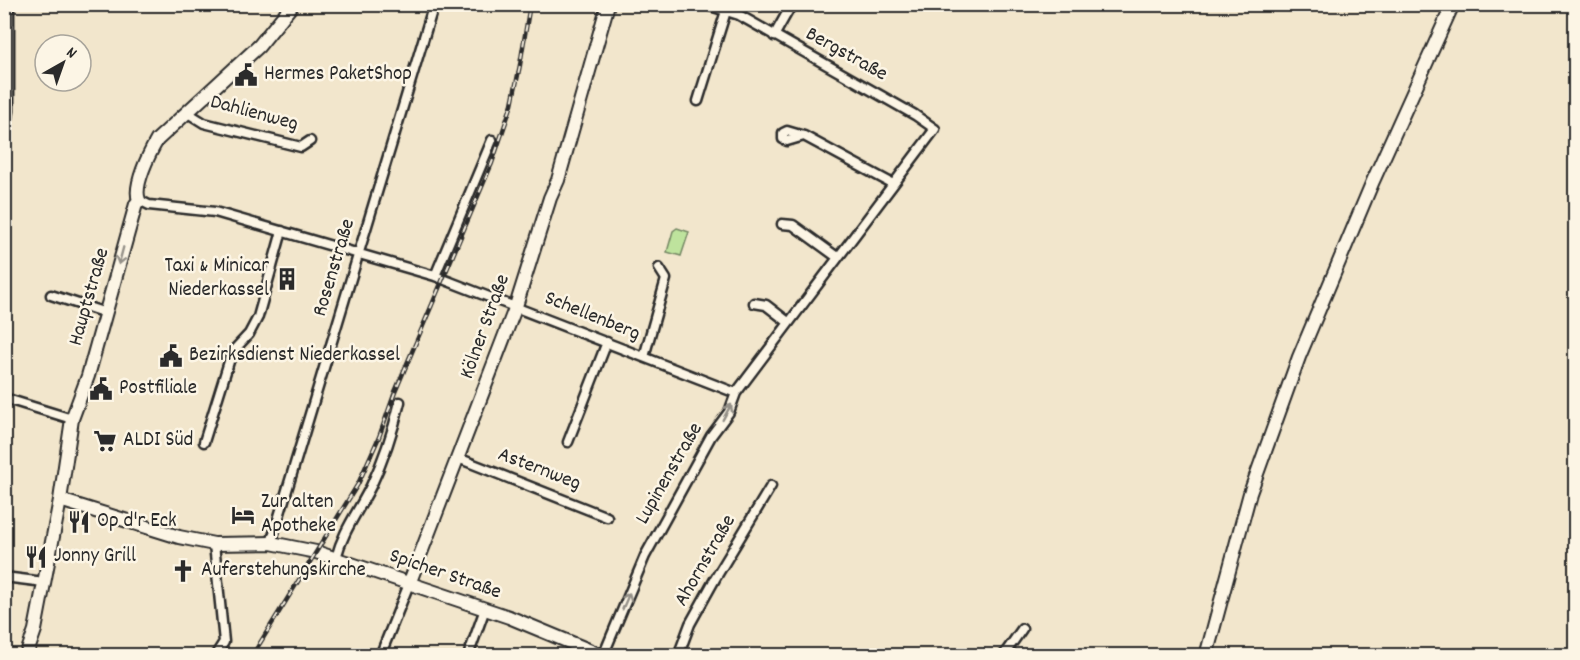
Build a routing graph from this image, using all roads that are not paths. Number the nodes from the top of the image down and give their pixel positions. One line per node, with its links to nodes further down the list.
1 (9, 4): 10 (street)
2 (293, 4): 13 (street, Hauptstraße)
3 (434, 4): 23 (street, Rosenstraße)
4 (608, 4): 29 (street, Kölner Straße)
5 (704, 4): 8 (street, Bergstraße)
6 (792, 4): 9 (street)
7 (1453, 4): 59 (street)
8 (726, 11): 9 (street, Bergstraße); 11 (street)
9 (774, 36): 18 (street, Bergstraße)
10 (7, 67): 12 (street)
11 (698, 101)
12 (7, 110): 17 (street)
13 (188, 113): 16 (street, Dahlienweg); 20 (street, Hauptstraße)
14 (804, 136): 19 (street)
15 (492, 140): 26 (street)
16 (310, 141)
17 (4, 144)
18 (913, 157): 19 (street, Lupinenstraße)
19 (893, 184): 24 (street, Lupinenstraße)
20 (139, 200): 22 (street, Schellenberg); 30 (street, Hauptstraße, one-way to 30)
21 (782, 224): 24 (street)
22 (282, 231): 23 (street, Schellenberg); 38 (street)
23 (358, 254): 26 (street, Schellenberg); 45 (street, Rosenstraße)
24 (837, 257): 31 (street, Lupinenstraße)
25 (659, 268): 33 (street)
26 (435, 276): 29 (street, Schellenberg)
27 (51, 295): 30 (street)
28 (754, 303): 31 (street)
29 (516, 306): 32 (street, Schellenberg); 40 (street, Kölner Straße)
30 (106, 313): 37 (street, Hauptstraße)
31 (788, 322): 34 (street, Lupinenstraße)
32 (607, 342): 33 (street, Schellenberg); 39 (street)
33 (644, 357): 34 (street, Schellenberg)
34 (736, 393): 56 (street, Lupinenstraße, one-way to 34)
35 (4, 398): 37 (street)
36 (400, 402): 46 (street)
37 (72, 419): 42 (street, Hauptstraße)
38 (204, 442)
39 (568, 442)
40 (458, 458): 43 (street, Asternweg); 49 (street, Kölner Straße)
41 (771, 486): 57 (street, Ahornstraße)
42 (60, 500): 44 (street, Spicher Straße); 48 (street, Hauptstraße)
43 (608, 517)
44 (214, 543): 45 (street, Spicher Straße); 53 (street)
45 (271, 543): 46 (street, Spicher Straße)
46 (336, 558): 49 (street, Spicher Straße)
47 (4, 578): 48 (street)
48 (44, 582): 52 (street, Hauptstraße)
49 (409, 584): 50 (street, Spicher Straße); 54 (street, Kölner Straße)
50 (485, 609): 55 (street); 56 (street, Spicher Straße)
51 (1022, 629): 58 (street)
52 (26, 656)
53 (215, 656)
54 (380, 656)
55 (468, 656)
56 (603, 656)
57 (678, 656)
58 (1003, 656)
59 (1206, 656)

